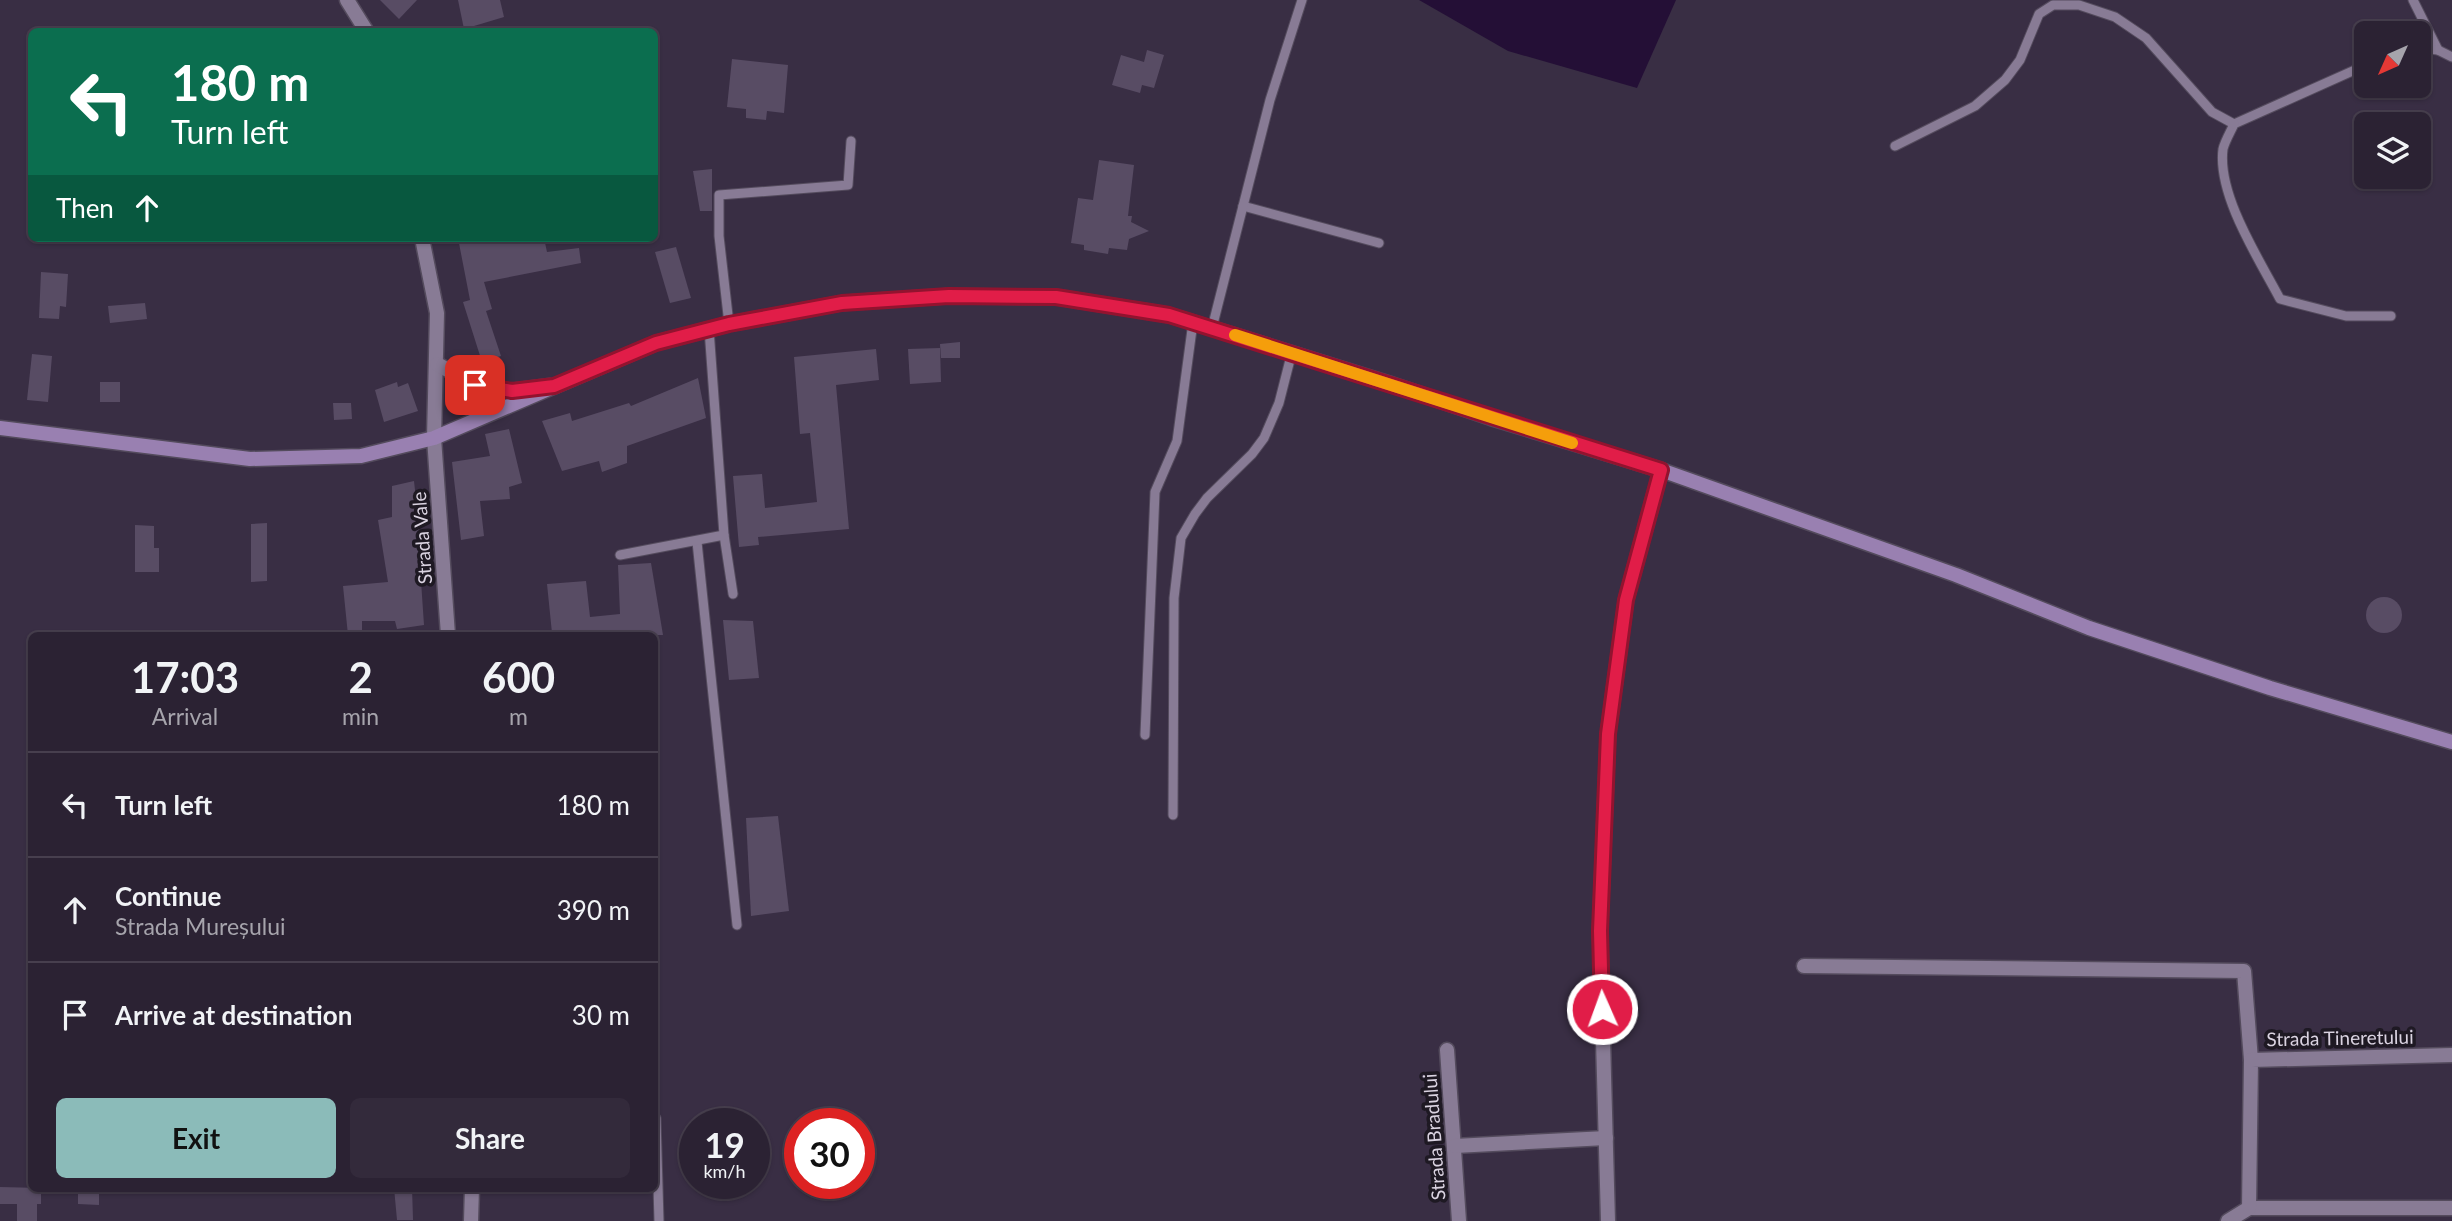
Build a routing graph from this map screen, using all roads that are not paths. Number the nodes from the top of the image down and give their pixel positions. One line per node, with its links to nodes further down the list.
1 (347, 0): 4 (street)
2 (1302, 0): 12 (lane)
3 (2413, 0): 6 (lane)
4 (364, 28)
5 (2431, 49): 6 (lane)
6 (2438, 50): 7 (lane)
7 (2452, 57)
8 (2354, 70): 9 (lane)
9 (2234, 124): 11 (lane); 15 (lane)
10 (851, 141): 17 (lane)
11 (1895, 146)
12 (1243, 206): 14 (lane); 18 (lane)
13 (423, 242): 21 (street, Strada Vale)
14 (1379, 243)
15 (2391, 316)
16 (1193, 323): 17 (main road); 18 (main road); 31 (lane)
17 (729, 324): 19 (main road)
18 (1212, 328): 20 (main road)
19 (709, 329): 22 (main road); 26 (lane)
20 (1293, 352): 25 (main road); 33 (lane)
21 (437, 363): 22 (street); 24 (street, Strada Vale)
22 (554, 386): 24 (main road)
23 (0, 428): 24 (main road)
24 (434, 438): 30 (street, Strada Vale)
25 (1661, 470): 32 (main road); 39 (street)
26 (724, 535): 27 (lane); 29 (lane)
27 (697, 542): 28 (lane); 34 (lane)
28 (620, 555)
29 (733, 594)
30 (448, 632)
31 (1145, 735)
32 (2452, 742)
33 (1173, 815)
34 (737, 925)
35 (1804, 966): 38 (street)
36 (1447, 1050): 40 (street, Strada Bradului)
37 (2452, 1055): 38 (street, Strada Tineretului)
38 (2251, 1060): 43 (street, Strada Tineretului)
39 (1606, 1138): 40 (street); 48 (street)
40 (1455, 1146): 47 (street, Strada Bradului)
41 (658, 1187): 46 (lane)
42 (472, 1192): 45 (street)
43 (2249, 1208): 44 (street); 49 (street)
44 (2452, 1208)
45 (471, 1221)
46 (659, 1221)
47 (1459, 1221)
48 (1608, 1221)
49 (2228, 1221)

